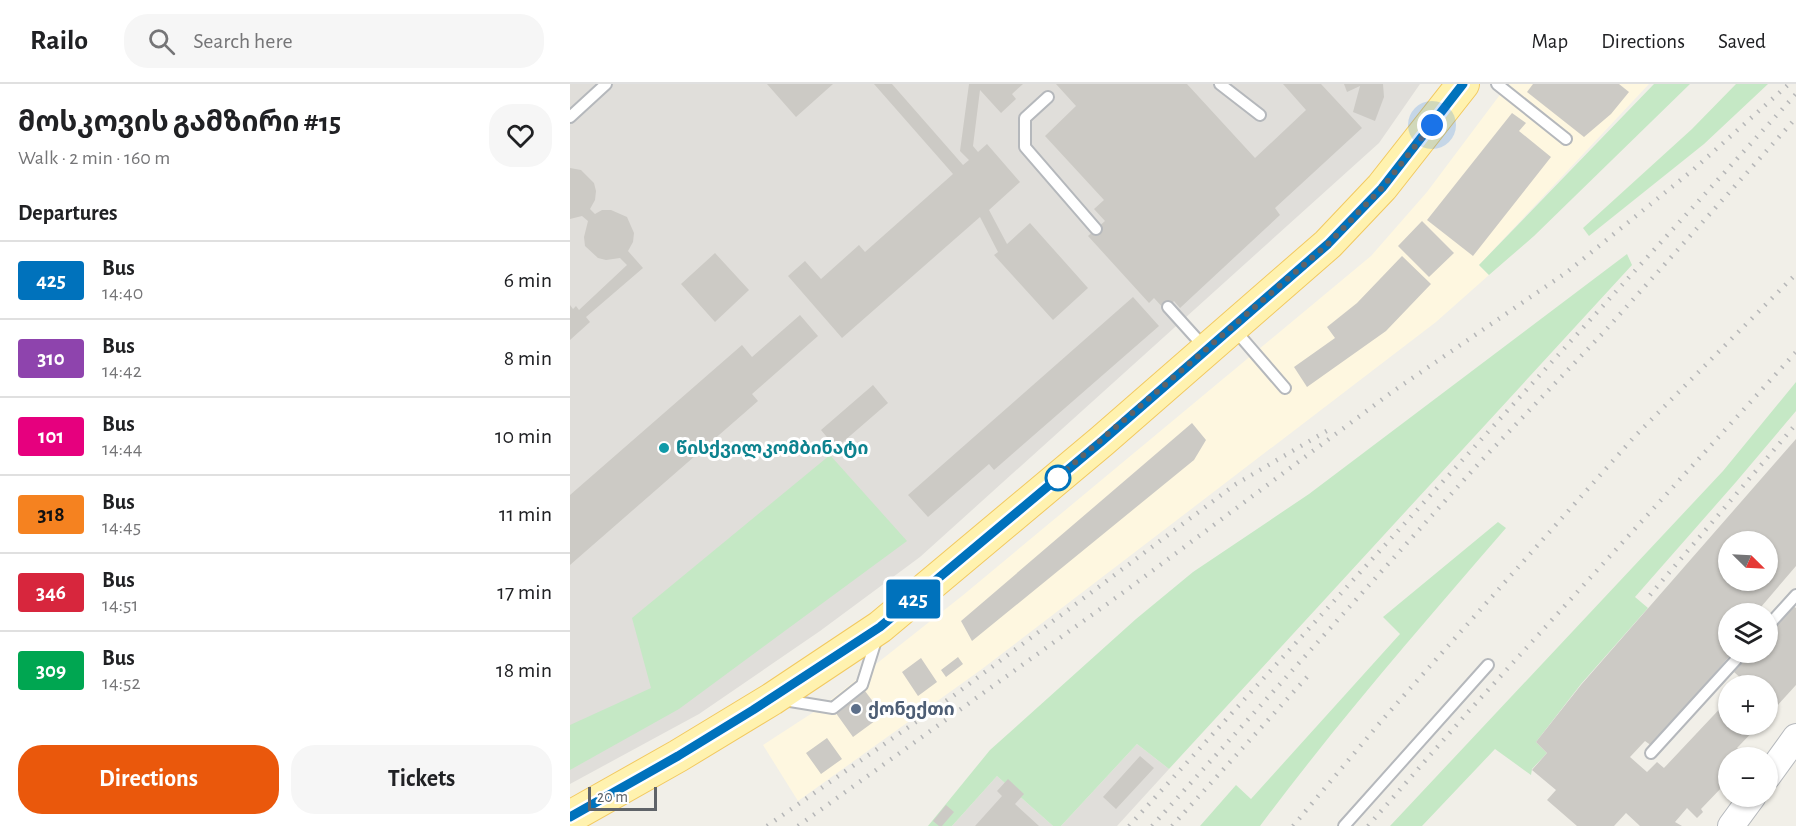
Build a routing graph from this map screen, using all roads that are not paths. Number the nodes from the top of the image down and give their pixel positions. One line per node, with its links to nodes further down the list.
1 (606, 84): 7 (lane)
2 (1220, 84): 6 (lane)
3 (1463, 84): 11 (main road)
4 (1497, 84): 8 (lane)
5 (1048, 97): 9 (lane)
6 (1260, 115)
7 (570, 117)
8 (1566, 138)
9 (1096, 230)
10 (1168, 307): 12 (lane)
11 (1232, 326): 12 (main road); 13 (lane)
12 (1206, 348): 16 (main road)
13 (1285, 388)
14 (1796, 595): 15 (lane)
15 (1778, 615)
16 (880, 627): 19 (main road); 19 (lane)
17 (1733, 663): 21 (lane)
18 (1488, 665): 25 (lane)
19 (772, 699): 24 (main road)
20 (1796, 737): 22 (street)
21 (1651, 753)
22 (1778, 762)
23 (1745, 807): 26 (street)
24 (570, 817)
25 (1344, 826)
26 (1731, 826)

